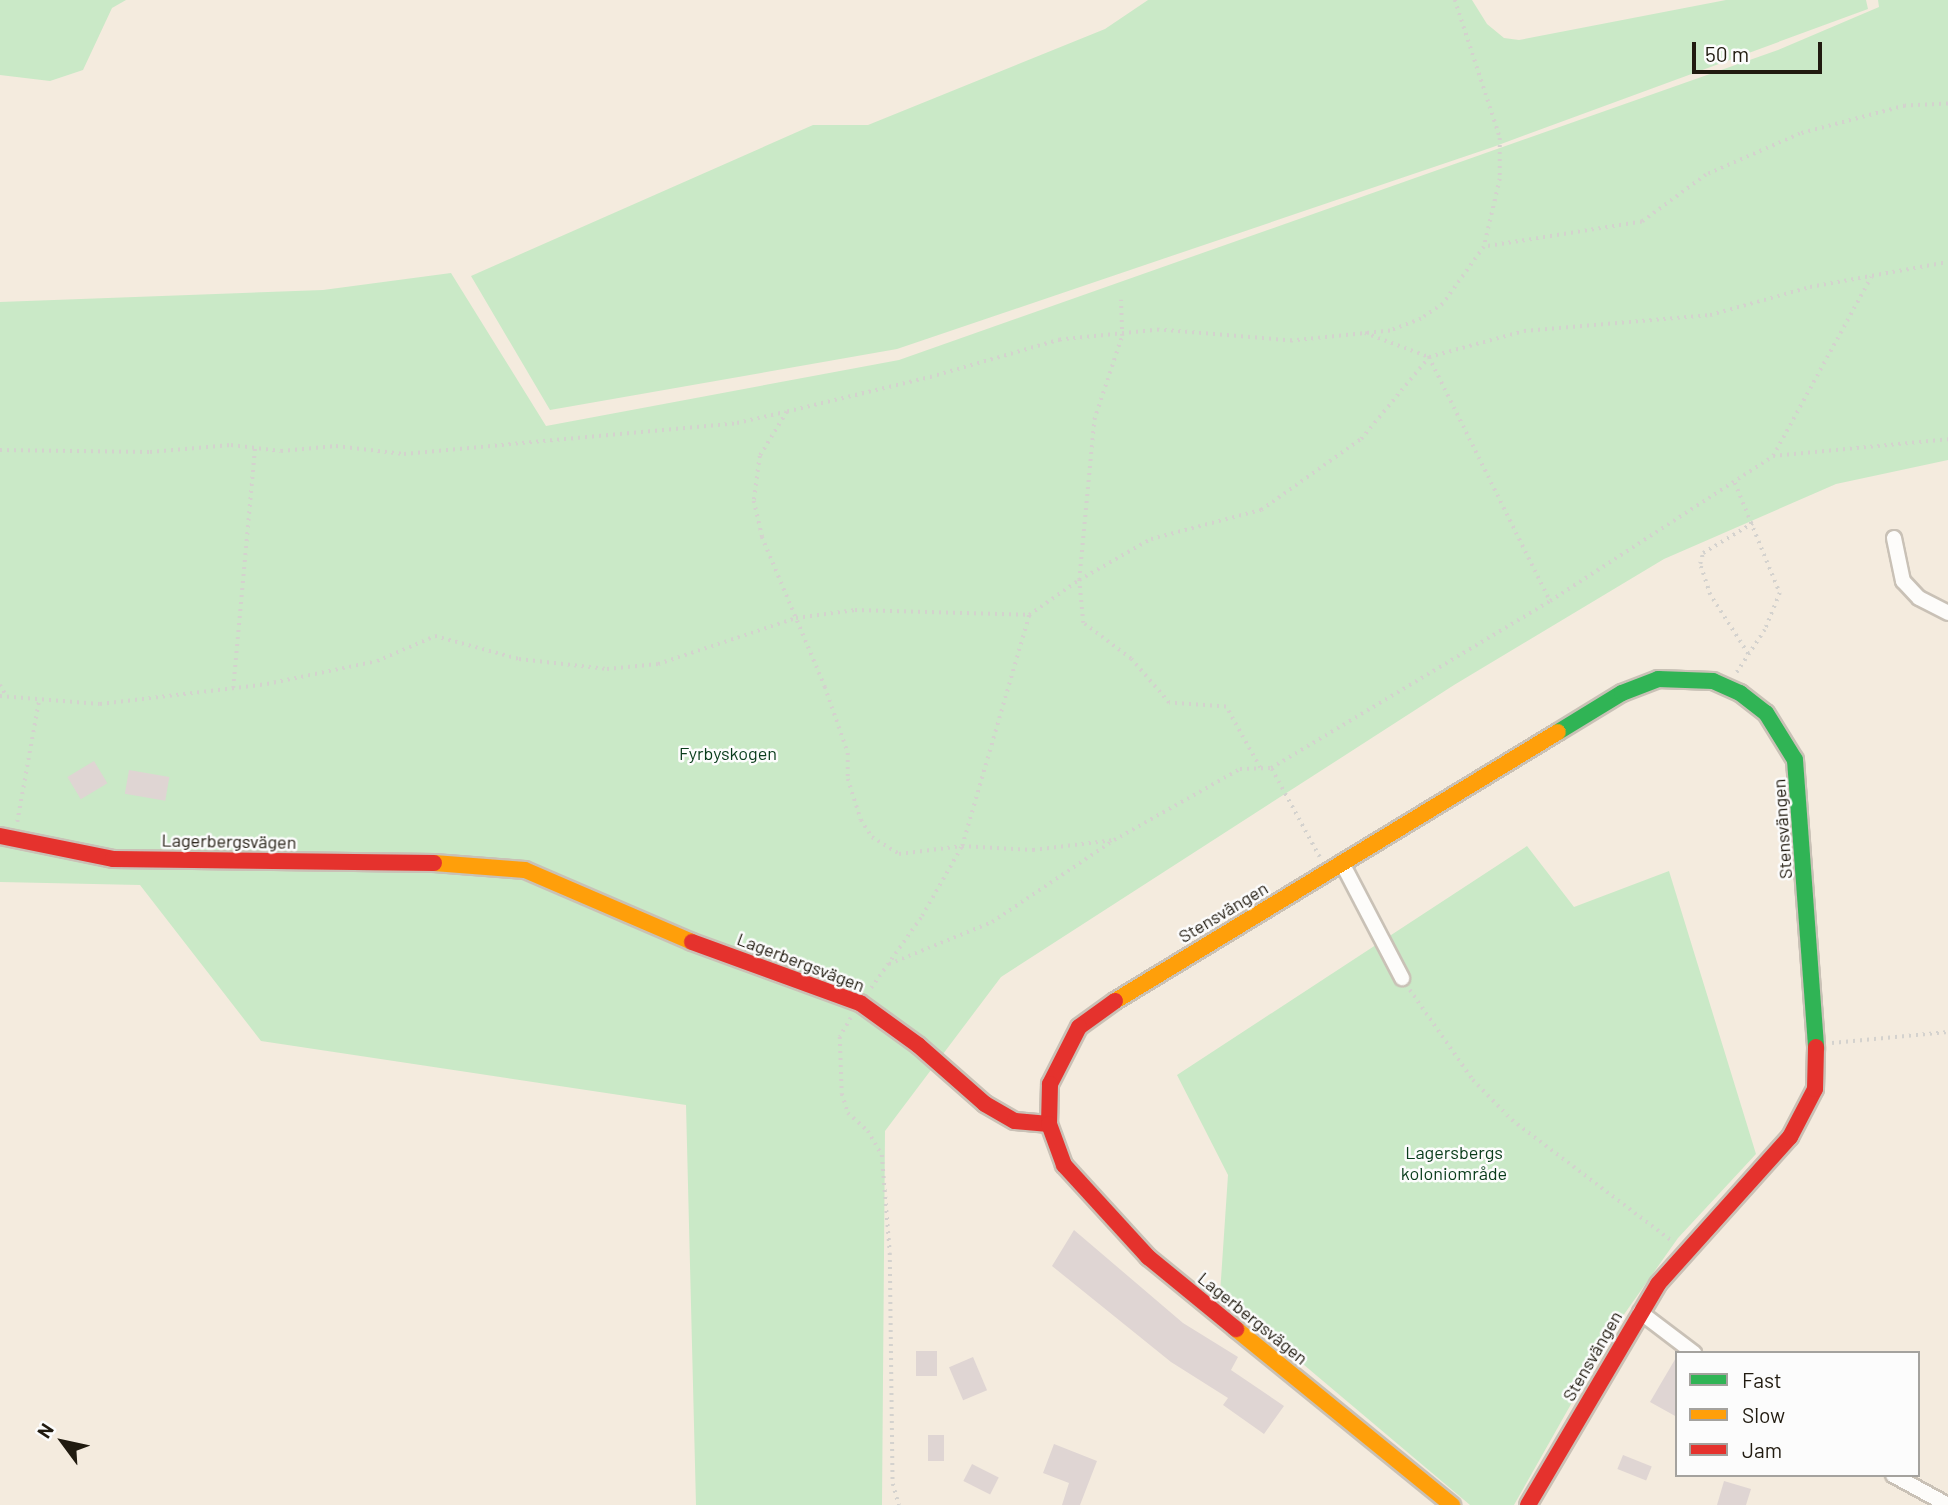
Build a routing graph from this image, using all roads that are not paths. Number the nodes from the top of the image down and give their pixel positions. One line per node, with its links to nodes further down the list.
1 (1894, 538): 2 (street)
2 (1948, 612)
3 (7, 838): 6 (street, Lagerbergsvägen)
4 (1335, 867): 5 (street); 6 (street, Stensvängen); 7 (street, Stensvängen)
5 (1402, 978)
6 (1049, 1124): 10 (street, Lagerbergsvägen)
7 (1640, 1312): 8 (street); 11 (street, Stensvängen)
8 (1692, 1351)
9 (1897, 1477): 12 (street)
10 (1452, 1505)
11 (1528, 1505)
12 (1948, 1505)

